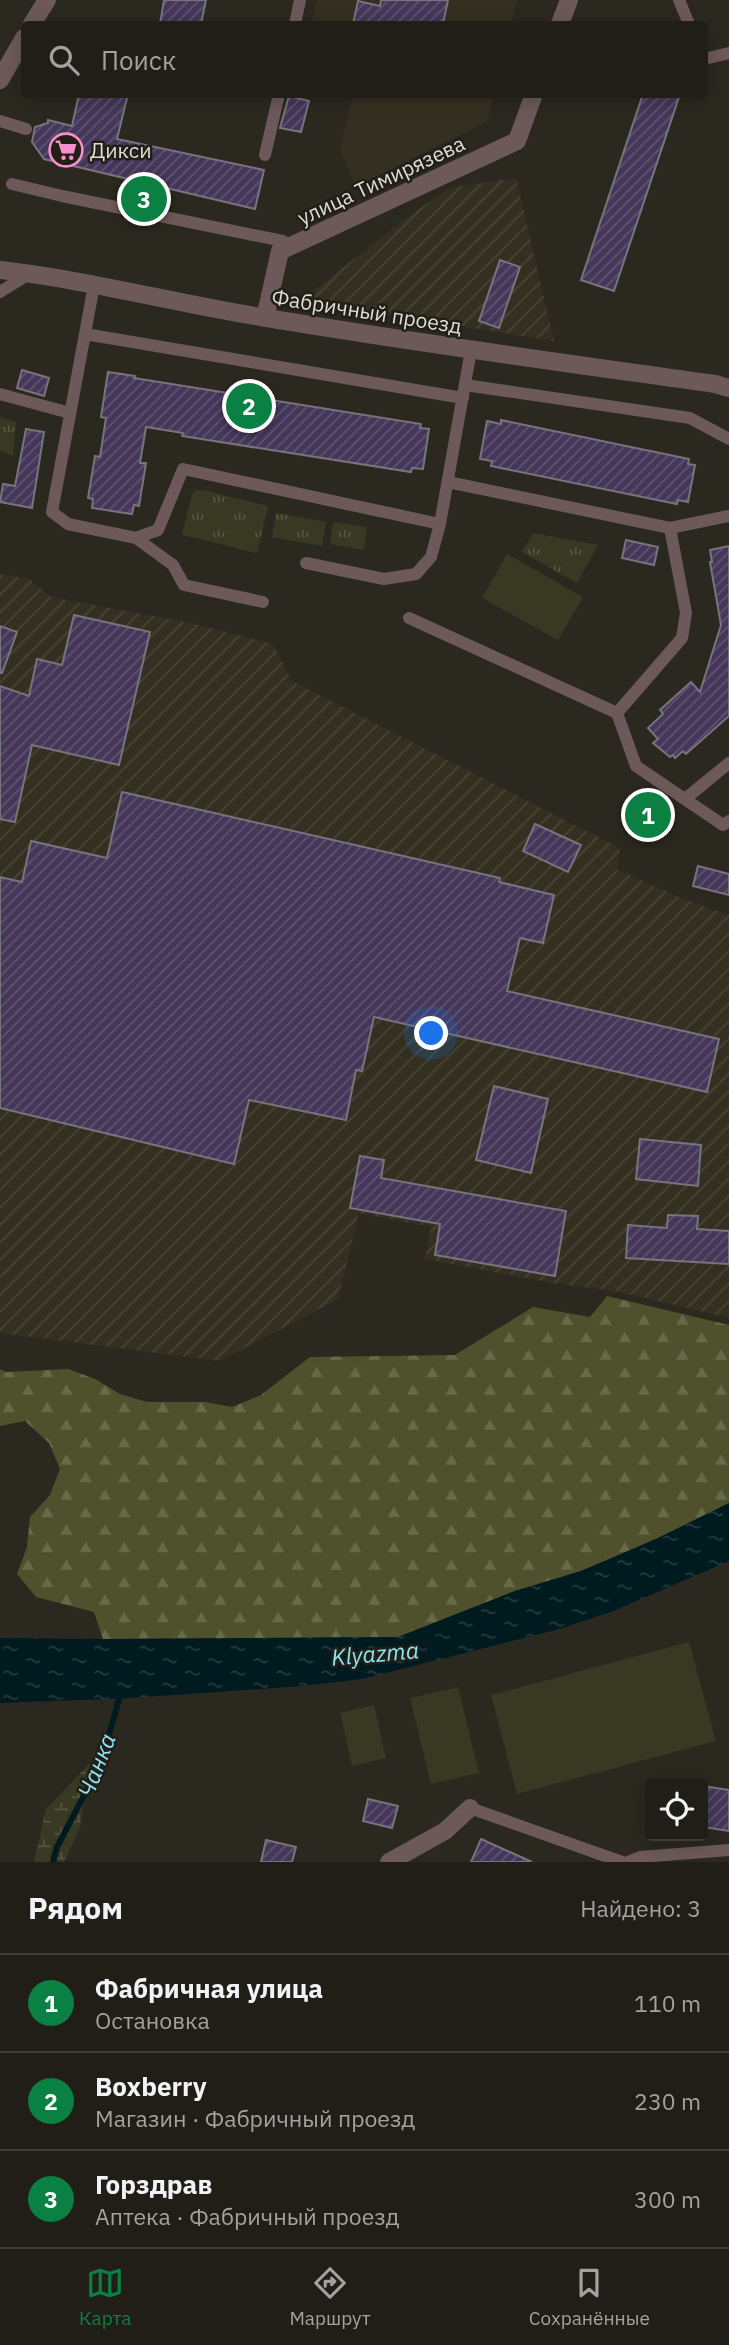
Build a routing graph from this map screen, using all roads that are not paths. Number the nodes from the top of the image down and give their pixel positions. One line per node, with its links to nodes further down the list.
1 (47, 0): 5 (street)
2 (300, 0): 6 (lane)
3 (569, 0): 7 (street)
4 (679, 0): 8 (lane)
5 (35, 21)
6 (296, 21)
7 (561, 21)
8 (689, 21)
9 (21, 43): 12 (street)
10 (729, 53): 11 (lane)
11 (708, 58)
12 (0, 80)
13 (278, 98): 17 (lane)
14 (533, 98): 24 (street, улица Тимирязева)
15 (0, 121): 16 (lane)
16 (26, 129)
17 (265, 155)
18 (12, 184): 19 (lane)
19 (283, 241)
20 (0, 270): 21 (street, Фабричный проезд)
21 (29, 274): 22 (street, Фабричный проезд); 23 (lane)
22 (94, 285): 24 (street, Фабричный проезд); 25 (lane)
23 (0, 292)
24 (265, 318): 26 (street, Фабричный проезд)
25 (85, 334): 28 (lane); 30 (lane)
26 (471, 350): 27 (street, Фабричный проезд); 28 (lane)
27 (729, 388)
28 (464, 391): 31 (lane); 32 (lane)
29 (0, 394): 30 (lane)
30 (70, 413): 36 (lane)
31 (729, 439)
32 (448, 482): 34 (lane); 35 (lane)
33 (729, 516): 35 (lane)
34 (440, 524): 36 (lane); 37 (lane)
35 (670, 528): 40 (lane)
36 (136, 538): 38 (lane)
37 (306, 562)
38 (263, 602)
39 (409, 618): 40 (lane)
40 (617, 713): 42 (lane)
41 (729, 763): 42 (lane)
42 (685, 799): 43 (lane)
43 (729, 821)
44 (470, 1808): 46 (street); 47 (lane)
45 (729, 1850): 48 (lane)
46 (389, 1862)
47 (622, 1862)
48 (628, 1862)

